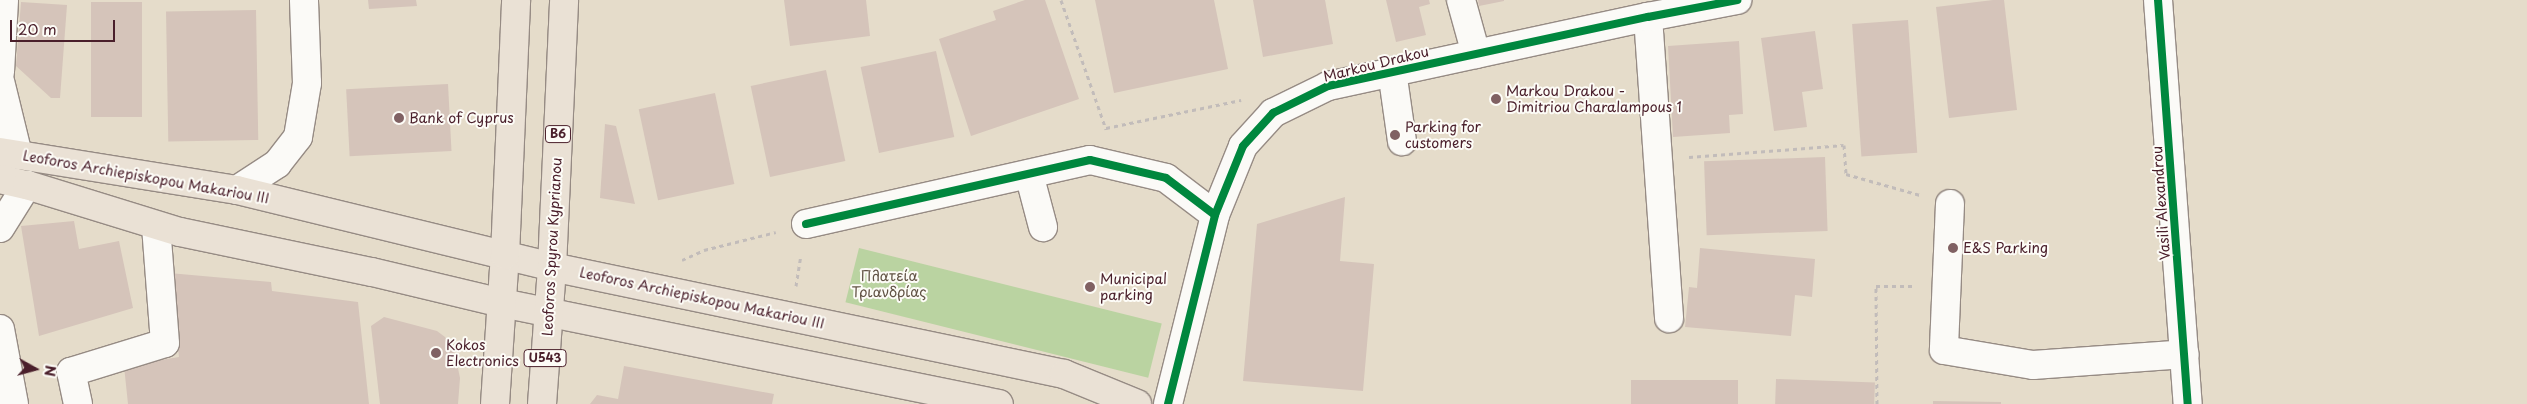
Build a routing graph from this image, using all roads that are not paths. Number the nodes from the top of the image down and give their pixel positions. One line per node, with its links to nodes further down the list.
1 (4, 0): 11 (street)
2 (304, 0): 18 (street)
3 (516, 0): 25 (main road)
4 (564, 0): 26 (main road, Leoforos Spyrou Kyprianou / B6)
5 (1462, 0): 9 (street)
6 (1737, 0): 8 (street, Markou Drakou)
7 (2158, 0): 31 (street, Vasili Alexandrou)
8 (1648, 17): 9 (street, Markou Drakou); 29 (street)
9 (1476, 54): 10 (street, Markou Drakou)
10 (1392, 71): 13 (street); 20 (street, Markou Drakou)
11 (0, 72)
12 (0, 81): 14 (street)
13 (1402, 141)
14 (9, 153): 18 (main road, Leoforos Archiepiskopou Makariou III)
15 (1030, 174): 20 (street); 21 (street); 23 (street)
16 (0, 179): 17 (main road, Leoforos Archiepiskopou Makariou III)
17 (27, 185): 22 (main road, Leoforos Archiepiskopou Makariou III); 24 (street)
18 (236, 190): 25 (main road, Leoforos Archiepiskopou Makariou III)
19 (1950, 204): 31 (street)
20 (1215, 215): 38 (street, Markou Drakou)
21 (806, 224)
22 (156, 226): 27 (main road, Leoforos Archiepiskopou Makariou III); 33 (street)
23 (1043, 227)
24 (0, 228)
25 (505, 255): 26 (main road, Leoforos Archiepiskopou Makariou III); 27 (main road)
26 (552, 267): 28 (main road, Leoforos Spyrou Kyprianou / B6); 37 (main road, Leoforos Archiepiskopou Makariou III)
27 (502, 303): 28 (main road, Leoforos Archiepiskopou Makariou III); 34 (main road)
28 (549, 312): 35 (main road, Leoforos Spyrou Kyprianou / U543); 36 (main road, Leoforos Archiepiskopou Makariou III)
29 (1669, 318)
30 (0, 329): 32 (street)
31 (2185, 354): 39 (street, Vasili Alexandrou)
32 (14, 404)
33 (78, 404)
34 (494, 404)
35 (542, 404)
36 (999, 404)
37 (1137, 404)
38 (1168, 404)
39 (2188, 404)

